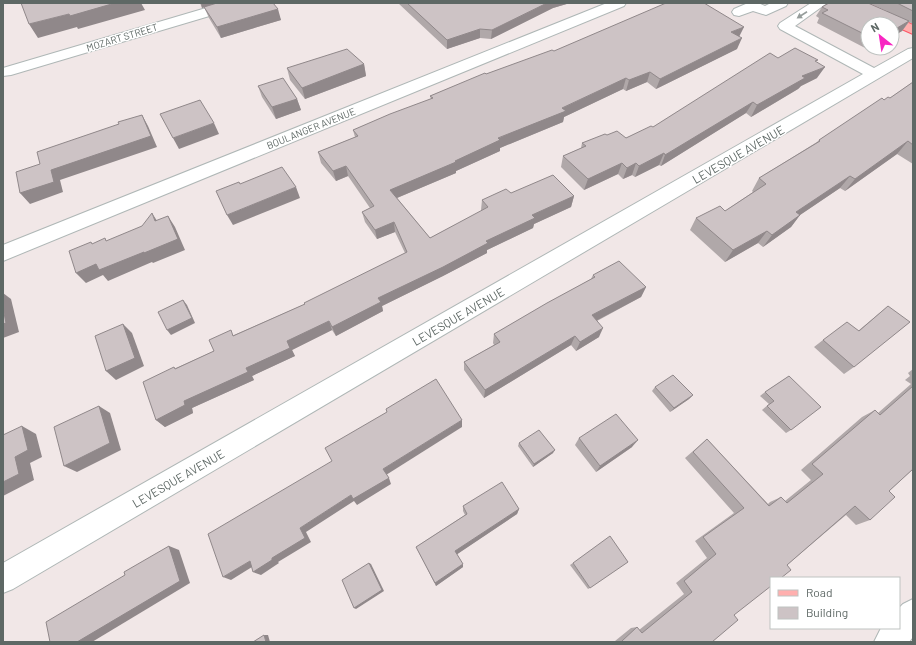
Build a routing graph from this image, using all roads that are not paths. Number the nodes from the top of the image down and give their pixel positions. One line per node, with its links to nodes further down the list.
1 (238, 3): 9 (street, MOZART STREET)
2 (619, 3): 11 (street, BOULANGER AVENUE)
3 (781, 3): 6 (street)
4 (820, 3): 10 (street, one-way to 10)
5 (855, 3): 7 (main road)
6 (738, 12)
7 (913, 30)
8 (913, 52): 10 (street, LEVESQUE AVENUE)
9 (6, 72)
10 (875, 75): 12 (street, LEVESQUE AVENUE)
11 (3, 253)
12 (3, 579)
13 (913, 614): 14 (street)
14 (889, 642)

